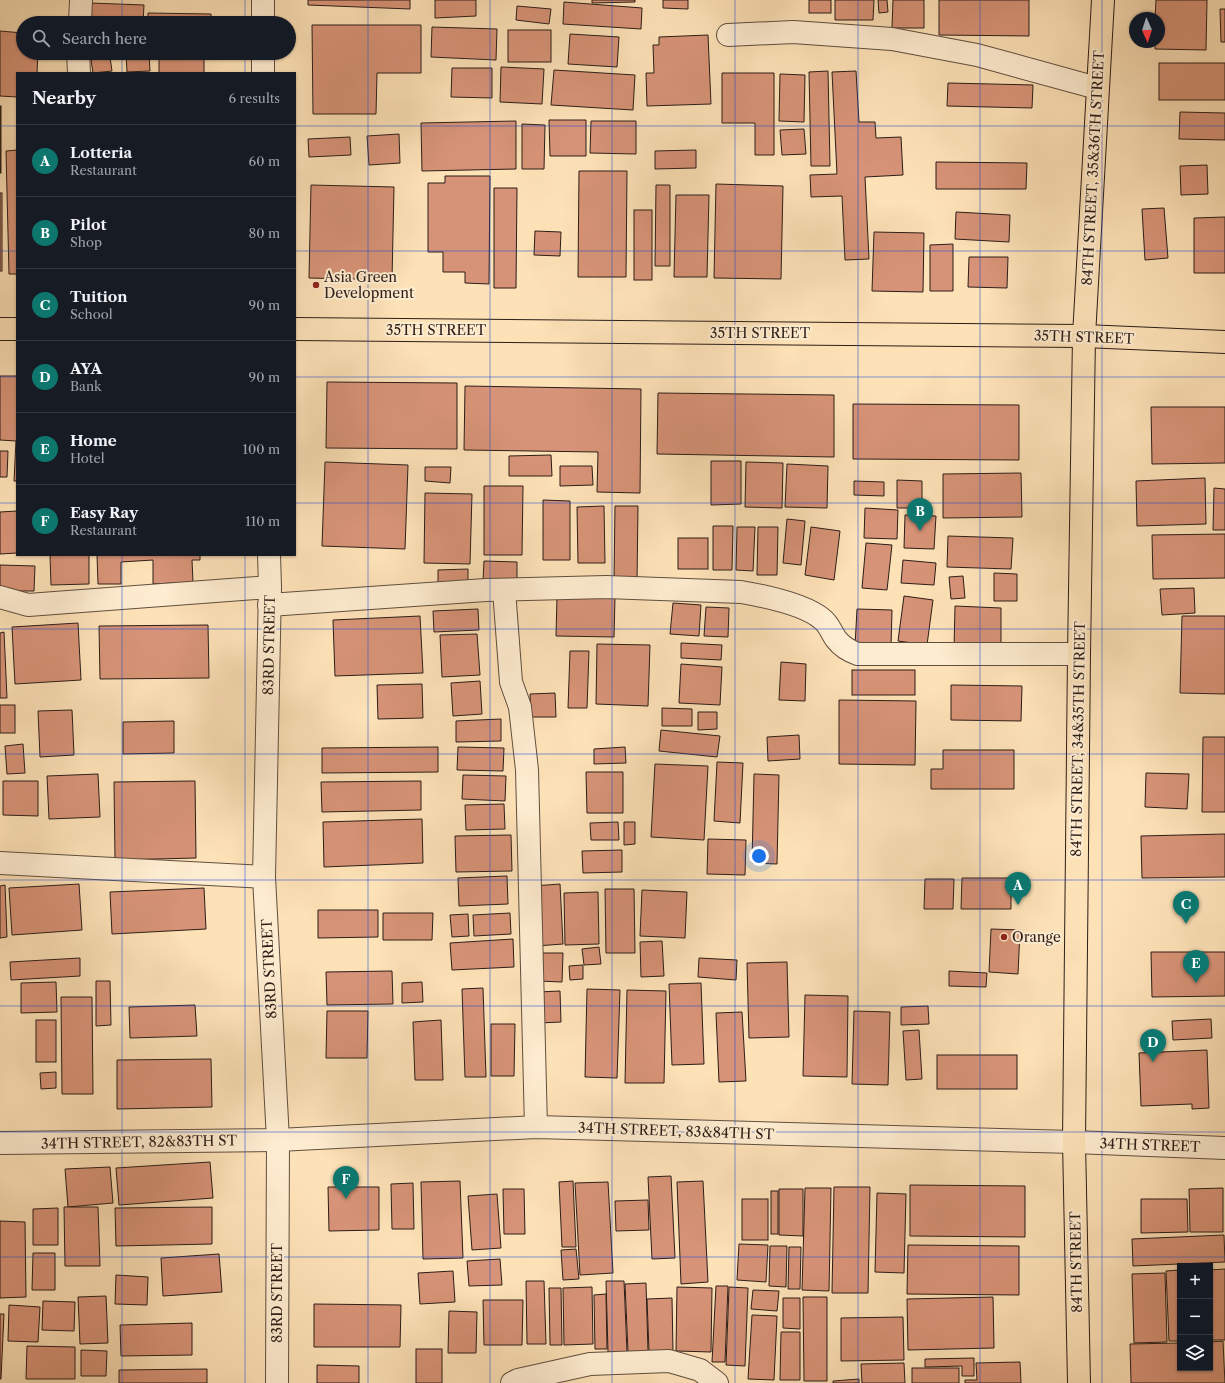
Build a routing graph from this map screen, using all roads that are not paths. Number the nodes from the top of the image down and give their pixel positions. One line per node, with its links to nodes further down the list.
1 (81, 0): 4 (street)
2 (263, 0): 5 (street)
3 (1102, 0): 11 (main road, 84TH STREET, 35&36TH STREET)
4 (80, 16)
5 (263, 16)
6 (728, 35): 11 (street)
7 (78, 60): 9 (street)
8 (263, 60): 10 (street)
9 (79, 72)
10 (263, 72)
11 (1097, 88): 15 (main road, 84TH STREET, 35&36TH STREET)
12 (0, 329): 13 (main road)
13 (16, 329)
14 (296, 329): 15 (main road, 35TH STREET)
15 (1084, 336): 16 (main road, 35TH STREET); 21 (main road, 84TH STREET, 34&35TH STREET)
16 (1225, 342)
17 (269, 556): 19 (street, 83RD STREET)
18 (504, 590): 19 (street); 21 (street); 24 (street)
19 (270, 596): 20 (street); 23 (street, 83RD STREET)
20 (0, 597)
21 (1079, 654): 26 (main road, 84TH STREET, 34&35TH STREET)
22 (0, 863): 23 (street)
23 (264, 877): 25 (street, 83RD STREET)
24 (536, 1127): 25 (street, 34TH STREET, 83&84TH ST); 26 (street, 34TH STREET, 83&84TH ST)
25 (278, 1140): 27 (street, 34TH STREET, 82&83TH ST); 29 (street, 83RD STREET)
26 (1074, 1142): 28 (street, 34TH STREET); 32 (main road, 84TH STREET)
27 (0, 1143)
28 (1225, 1148)
29 (277, 1383)
30 (512, 1383): 31 (street)
31 (717, 1383)
32 (1079, 1383)

